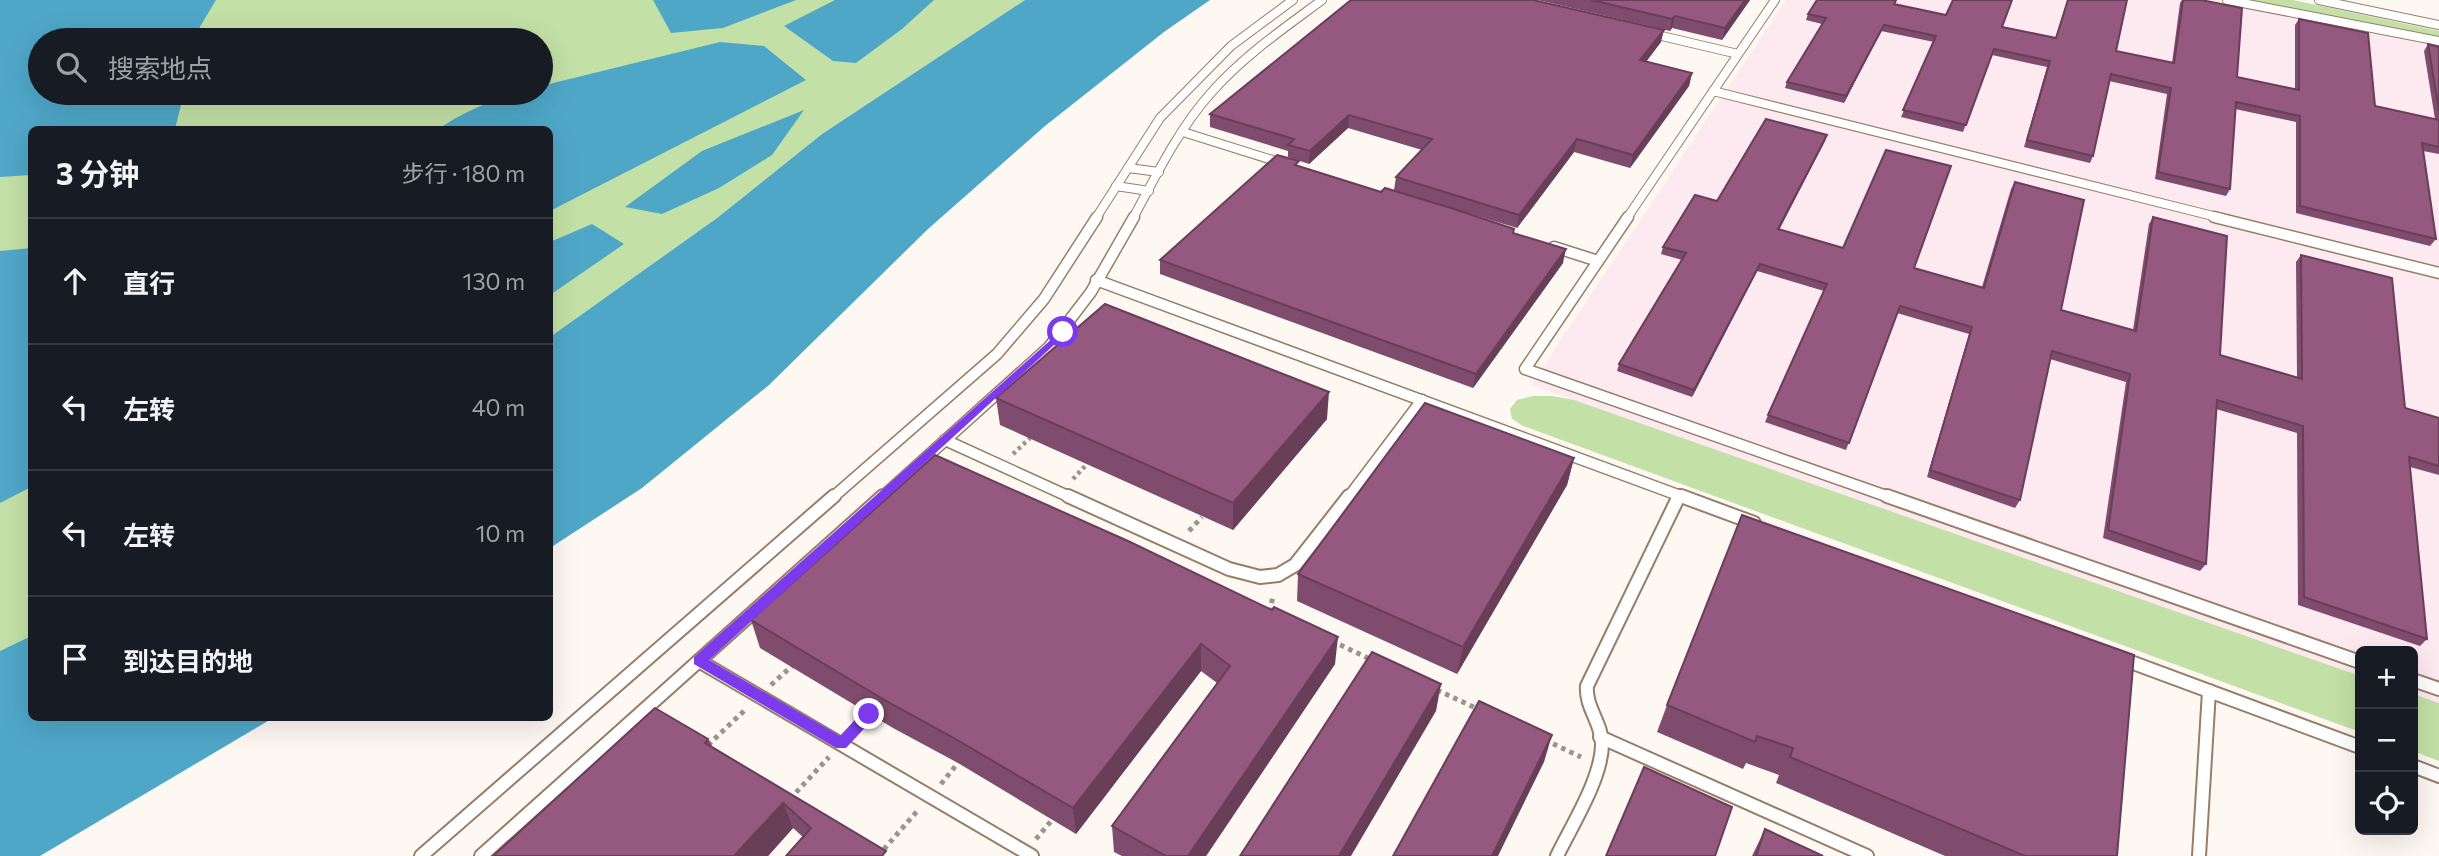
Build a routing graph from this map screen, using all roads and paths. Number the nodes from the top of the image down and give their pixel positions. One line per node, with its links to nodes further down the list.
1 (1293, 0): 12 (lane)
2 (1322, 0): 11 (lane)
3 (1775, 0): 9 (lane)
4 (2227, 0): 8 (lane)
5 (2319, 0): 6 (lane)
6 (2439, 25)
7 (1644, 32): 9 (lane)
8 (2439, 41)
9 (1738, 54): 10 (lane)
10 (1713, 91): 18 (lane); 19 (lane)
11 (1183, 132): 13 (lane); 14 (lane)
12 (1128, 168): 14 (lane); 15 (lane)
13 (1300, 168)
14 (1159, 172): 16 (lane)
15 (1116, 186): 16 (lane); 46 (lane)
16 (1149, 191): 20 (lane)
17 (1546, 245): 18 (lane)
18 (1598, 261): 29 (lane)
19 (2439, 273)
20 (1096, 280): 21 (lane); 22 (lane)
21 (1422, 400): 23 (lane); 25 (lane)
22 (945, 440): 25 (lane); 30 (lane)
23 (1679, 495): 24 (lane); 39 (lane)
24 (1770, 528)
25 (1278, 576): 26 (path)
26 (1281, 617)
27 (1329, 640): 31 (path)
28 (2105, 652): 35 (lane)
29 (2355, 660)
30 (699, 661): 40 (lane); 47 (lane)
31 (1378, 662)
32 (2418, 682): 34 (lane)
33 (1426, 685): 36 (path)
34 (2439, 689)
35 (2209, 691): 41 (lane); 51 (lane)
36 (1487, 713)
37 (869, 714): 40 (path)
38 (1536, 736): 42 (path)
39 (1600, 737): 42 (lane); 50 (lane)
40 (841, 744): 45 (path); 48 (lane)
41 (2355, 745)
42 (1598, 765): 49 (lane)
43 (2418, 768): 44 (lane)
44 (2439, 776)
45 (782, 808)
46 (421, 856)
47 (481, 856)
48 (1032, 856)
49 (1558, 856)
50 (1867, 856)
51 (2199, 856)

